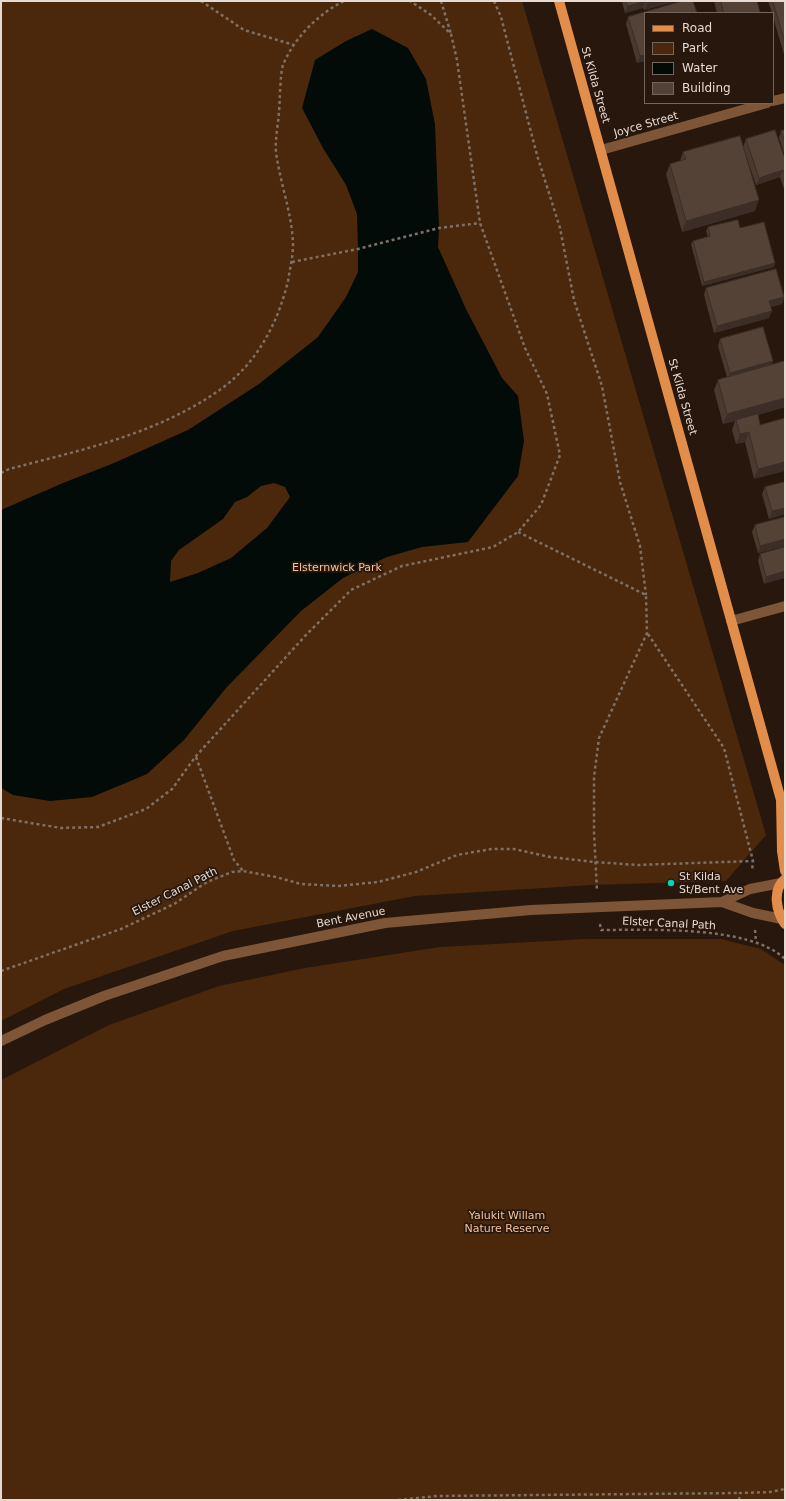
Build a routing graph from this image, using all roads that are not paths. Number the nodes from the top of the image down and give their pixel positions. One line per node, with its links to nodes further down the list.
1 (559, 1): 5 (main road, St Kilda Street)
2 (785, 98): 3 (street)
3 (774, 101)
4 (763, 104): 5 (street, Joyce Street)
5 (601, 150): 7 (main road, St Kilda Street)
6 (785, 606): 7 (street)
7 (732, 621): 8 (main road, St Kilda Street)
8 (783, 804): 9 (main road, St Kilda Street)
9 (785, 871)
10 (783, 881): 11 (street, Bent Avenue); 12 (main road)
11 (722, 902): 12 (street, Bent Avenue); 13 (street, Bent Avenue)
12 (783, 921)
13 (1, 1041)

